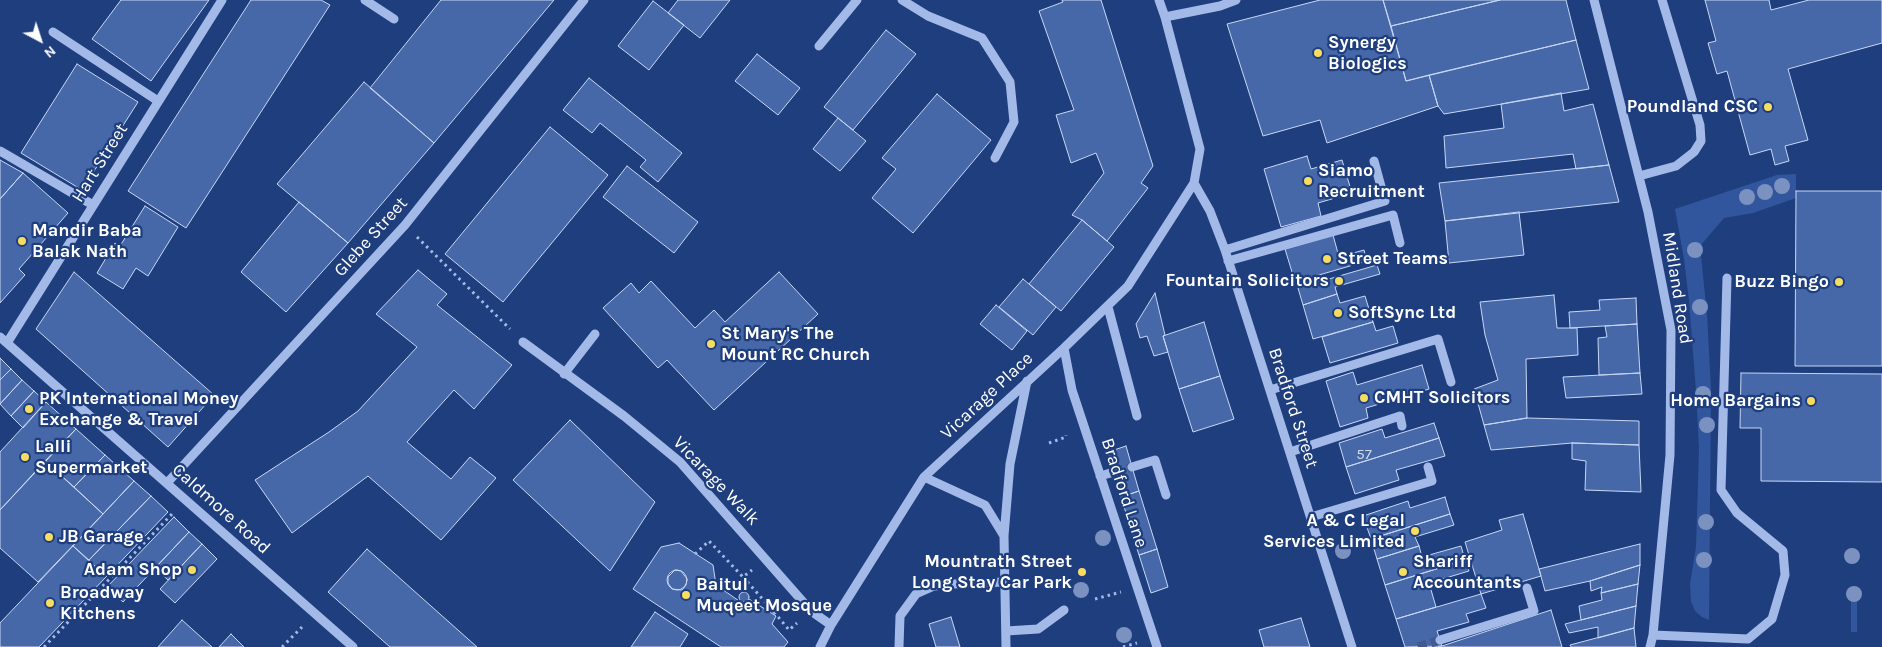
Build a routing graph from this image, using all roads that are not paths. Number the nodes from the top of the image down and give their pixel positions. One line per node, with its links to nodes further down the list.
1 (222, 0): 14 (street, Hart Street)
2 (365, 0): 11 (street)
3 (584, 0): 42 (street, Glebe Street)
4 (857, 0): 13 (street)
5 (902, 0): 16 (street)
6 (1159, 0): 10 (street)
7 (1236, 0): 10 (street)
8 (1594, 0): 18 (street, Midland Road)
9 (1662, 0): 18 (street)
10 (1165, 17): 19 (street)
11 (394, 19)
12 (53, 32): 14 (street)
13 (819, 46)
14 (158, 101): 20 (street, Hart Street)
15 (0, 151): 20 (street)
16 (995, 158)
17 (1374, 161): 22 (street)
18 (1639, 176): 51 (street, Midland Road)
19 (1194, 183): 22 (street, Bradford Street); 25 (street, Vicarage Place)
20 (93, 205): 27 (street, Hart Street)
21 (1400, 243): 23 (street)
22 (1225, 250): 23 (street, Bradford Street)
23 (1228, 261): 33 (street, Bradford Street)
24 (1727, 278): 51 (street)
25 (1108, 306): 29 (street, Vicarage Place); 34 (street)
26 (595, 334): 30 (street)
27 (3, 340): 42 (street, Caldmore Road)
28 (523, 342): 30 (street, Vicarage Walk)
29 (1064, 348): 31 (street, Vicarage Place); 40 (street, Bradford Lane)
30 (564, 374): 49 (street, Vicarage Walk)
31 (1027, 381): 41 (street, Vicarage Place); 45 (street)
32 (1451, 382): 33 (street)
33 (1270, 390): 36 (street, Bradford Street)
34 (1137, 416)
35 (1402, 426): 36 (street)
36 (1290, 452): 44 (street, Bradford Street)
37 (1132, 467): 43 (street)
38 (1428, 467): 44 (street)
39 (1114, 472): 40 (street)
40 (1100, 476): 57 (street, Bradford Lane)
41 (924, 477): 45 (street); 49 (street, Vicarage Place)
42 (167, 483): 53 (street, Caldmore Road)
43 (1166, 495)
44 (1311, 517): 58 (street, Bradford Street)
45 (1004, 536): 46 (street)
46 (1005, 582): 50 (street); 55 (street)
47 (1527, 588): 52 (street)
48 (1064, 610): 50 (street)
49 (831, 625): 54 (street, Vicarage Place)
50 (1006, 631): 56 (street)
51 (1653, 635): 59 (street, Midland Road)
52 (1440, 640)
53 (353, 647)
54 (820, 647)
55 (899, 647)
56 (1006, 647)
57 (1157, 647)
58 (1352, 647)
59 (1650, 647)

